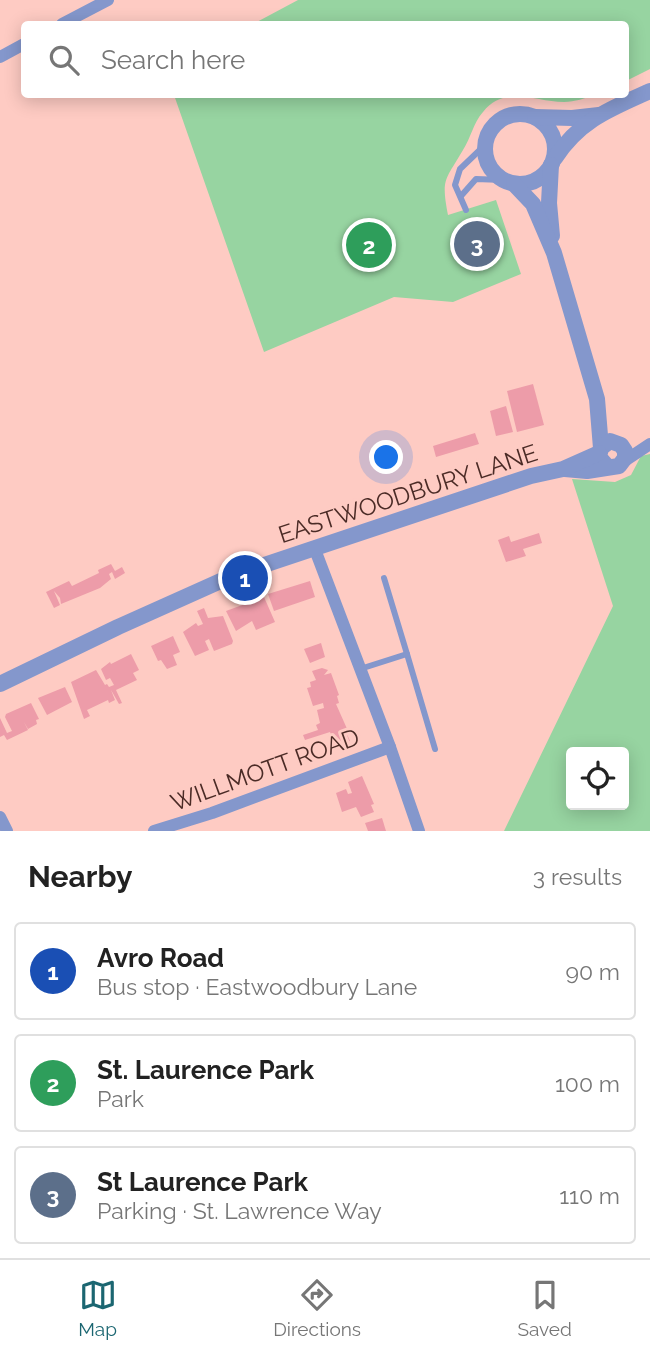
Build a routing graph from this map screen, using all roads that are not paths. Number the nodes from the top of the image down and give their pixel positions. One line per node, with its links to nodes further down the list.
1 (108, 0): 2 (street)
2 (68, 21)
3 (21, 46): 4 (street)
4 (0, 57)
5 (650, 91): 6 (street)
6 (599, 115): 7 (street); 9 (street)
7 (535, 117): 8 (street); 9 (street)
8 (485, 145): 10 (street); 11 (lane)
9 (553, 161): 10 (street); 13 (street)
10 (509, 182): 11 (lane); 13 (street)
11 (461, 196): 12 (lane)
12 (466, 210)
13 (554, 253): 14 (street)
14 (597, 399): 16 (street); 17 (street)
15 (650, 442): 16 (street)
16 (621, 450): 17 (street); 17 (street)
17 (602, 456): 18 (street, EASTWOODBURY LANE)
18 (314, 547): 21 (street); 22 (street, EASTWOODBURY LANE)
19 (384, 578): 20 (lane)
20 (407, 654): 21 (lane); 24 (lane)
21 (360, 669): 23 (street)
22 (0, 684)
23 (390, 747): 27 (street, WILLMOTT ROAD); 28 (street)
24 (435, 749)
25 (0, 817): 26 (street)
26 (7, 831)
27 (154, 831)
28 (419, 831)

